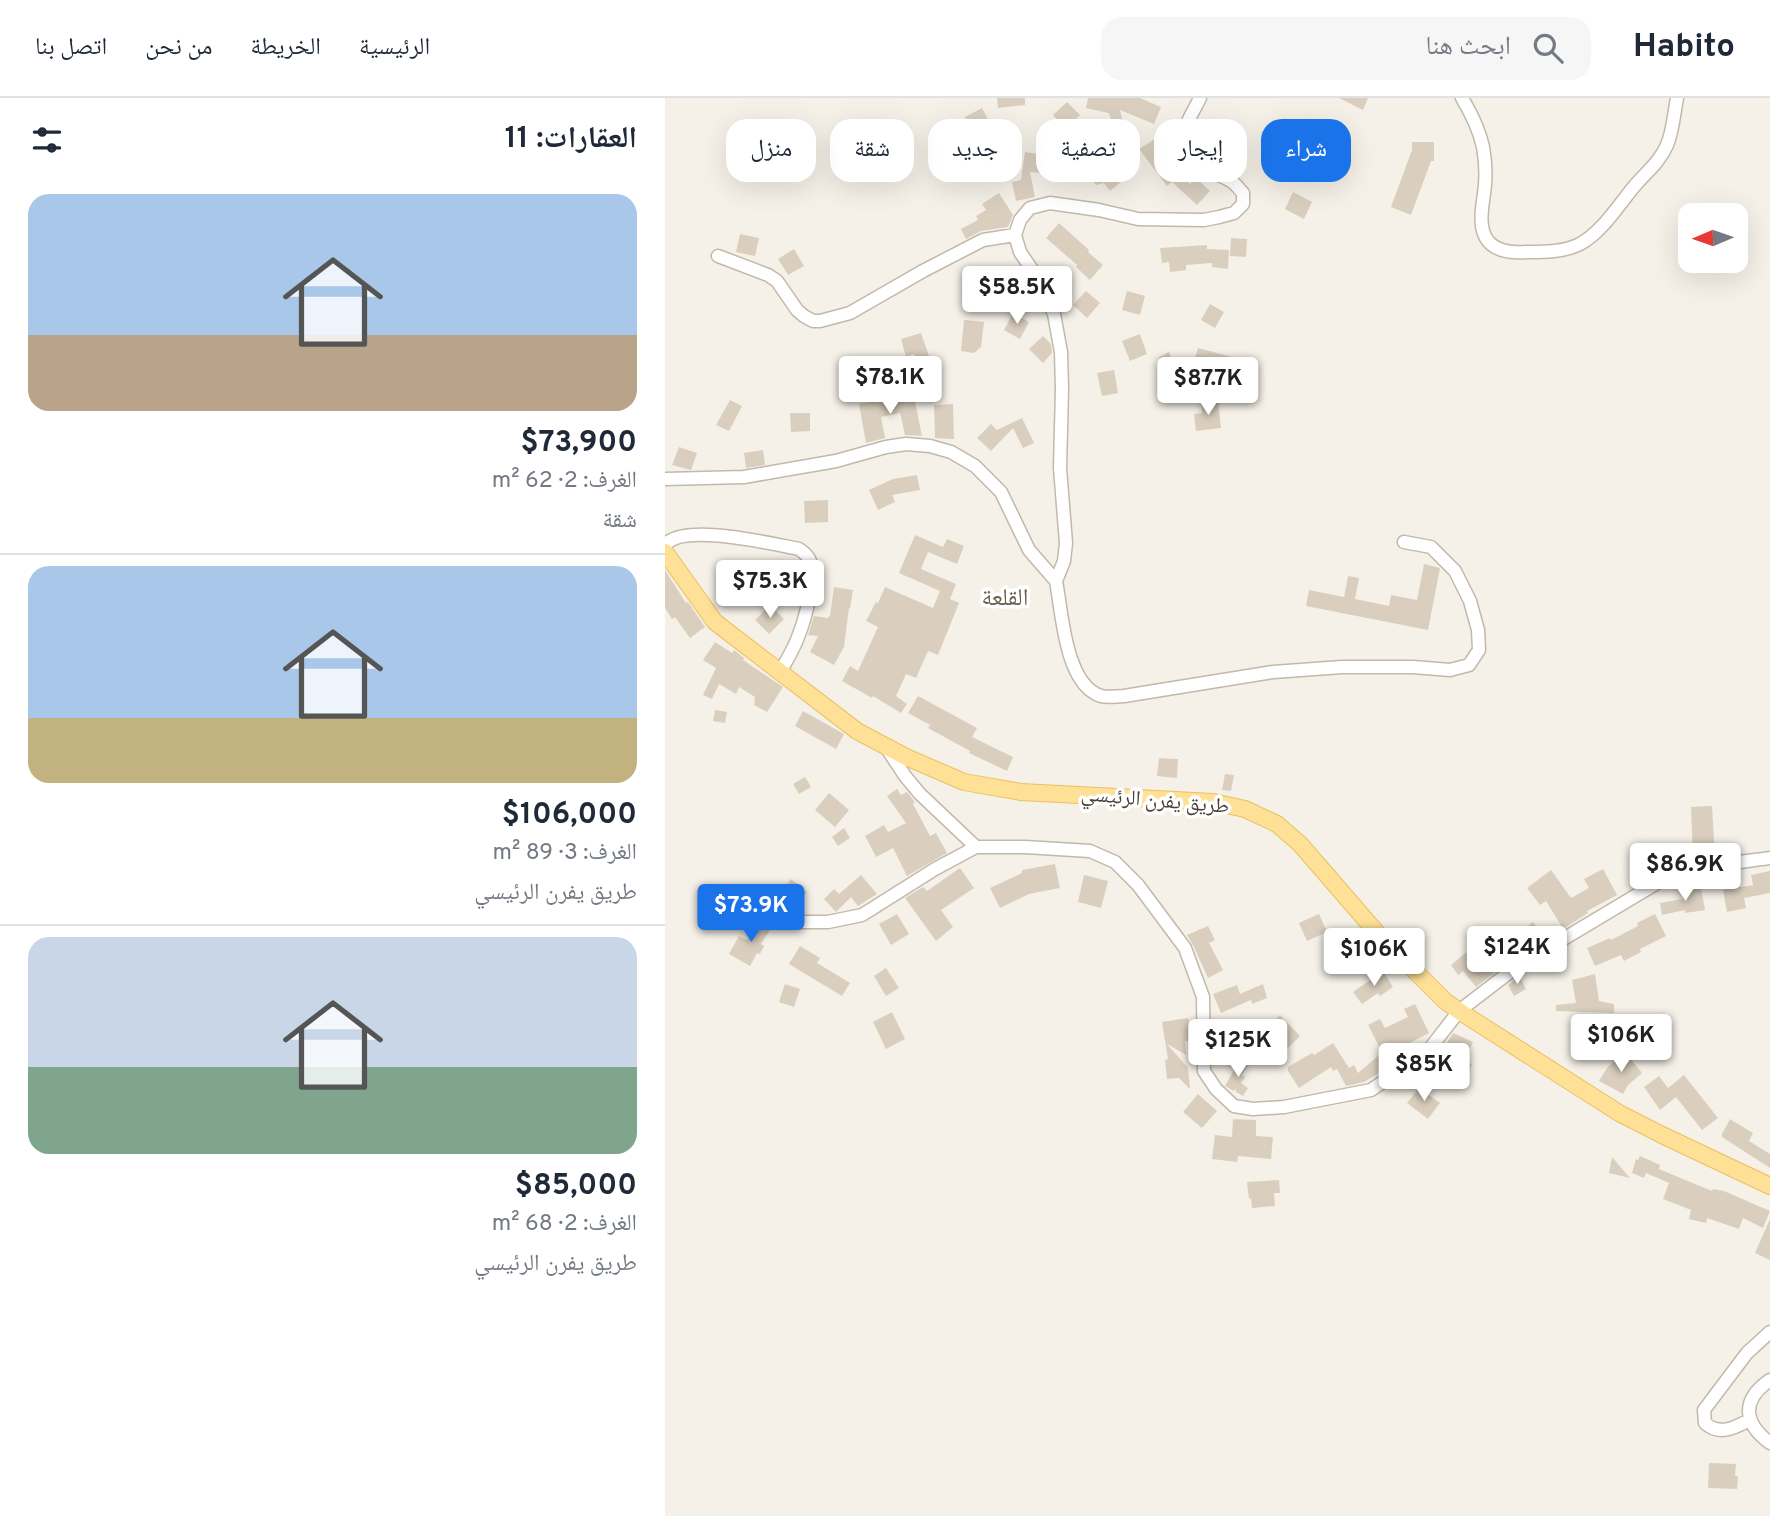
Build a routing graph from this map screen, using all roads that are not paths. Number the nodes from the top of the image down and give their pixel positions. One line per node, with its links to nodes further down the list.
1 (1200, 98): 4 (street)
2 (1462, 98): 3 (street)
3 (1677, 98)
4 (1015, 235): 5 (street); 10 (street)
5 (718, 256)
6 (665, 479): 10 (street)
7 (1405, 542): 10 (street)
8 (665, 545): 11 (street)
9 (665, 552): 11 (main road, طريق يفرن الرئيسي)
10 (1056, 581)
11 (780, 672): 12 (main road, طريق يفرن الرئيسي)
12 (886, 746): 13 (street); 16 (main road, طريق يفرن الرئيسي)
13 (976, 848): 15 (street); 16 (street)
14 (1770, 858): 16 (street)
15 (793, 922)
16 (1458, 1011): 17 (main road, طريق يفرن الرئيسي)
17 (1770, 1186)
18 (1770, 1332): 20 (street)
19 (1770, 1380): 20 (street)
20 (1749, 1420): 21 (street)
21 (1770, 1443)

